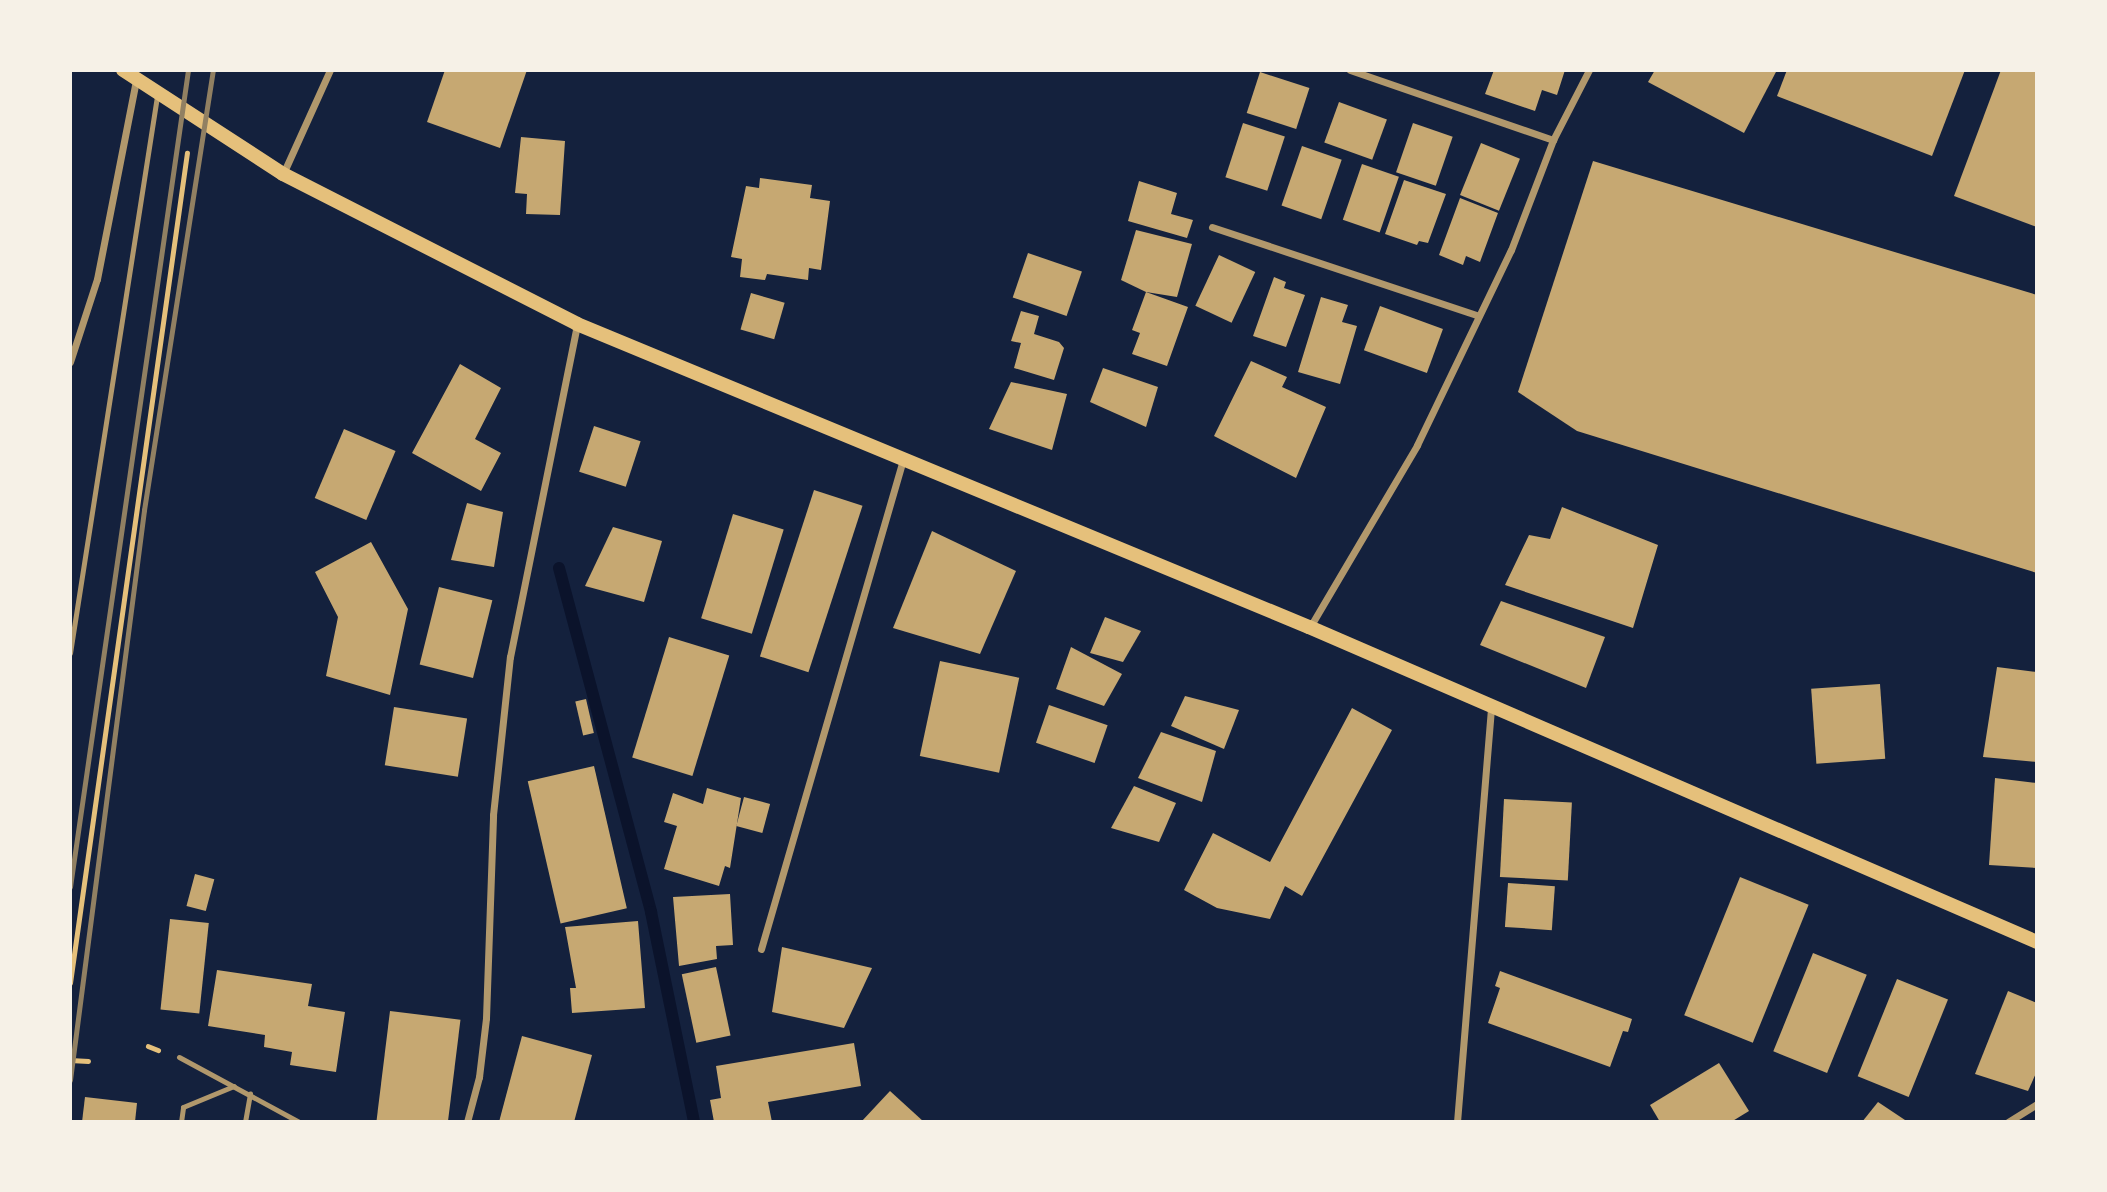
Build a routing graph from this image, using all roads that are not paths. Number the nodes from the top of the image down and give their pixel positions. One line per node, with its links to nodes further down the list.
1 (122, 70): 5 (main road)
2 (330, 70): 8 (street)
3 (1350, 70): 7 (street)
4 (1589, 70): 7 (street)
5 (136, 79): 6 (main road); 12 (street)
6 (158, 93): 8 (main road); 15 (lane)
7 (1553, 140): 10 (street)
8 (284, 174): 11 (main road)
9 (1212, 228): 10 (street)
10 (1479, 316): 14 (street)
11 (577, 324): 13 (main road); 26 (street)
12 (70, 362)
13 (902, 463): 14 (main road); 18 (street)
14 (1309, 627): 16 (main road)
15 (70, 653)
16 (1491, 708): 17 (main road); 27 (street)
17 (2037, 942)
18 (761, 949)
19 (179, 1057): 20 (lane)
20 (235, 1086): 21 (lane); 23 (lane)
21 (250, 1093): 24 (lane); 25 (lane)
22 (2037, 1104): 28 (street)
23 (181, 1122)
24 (245, 1122)
25 (299, 1122)
26 (467, 1122)
27 (1457, 1122)
28 (2008, 1122)

